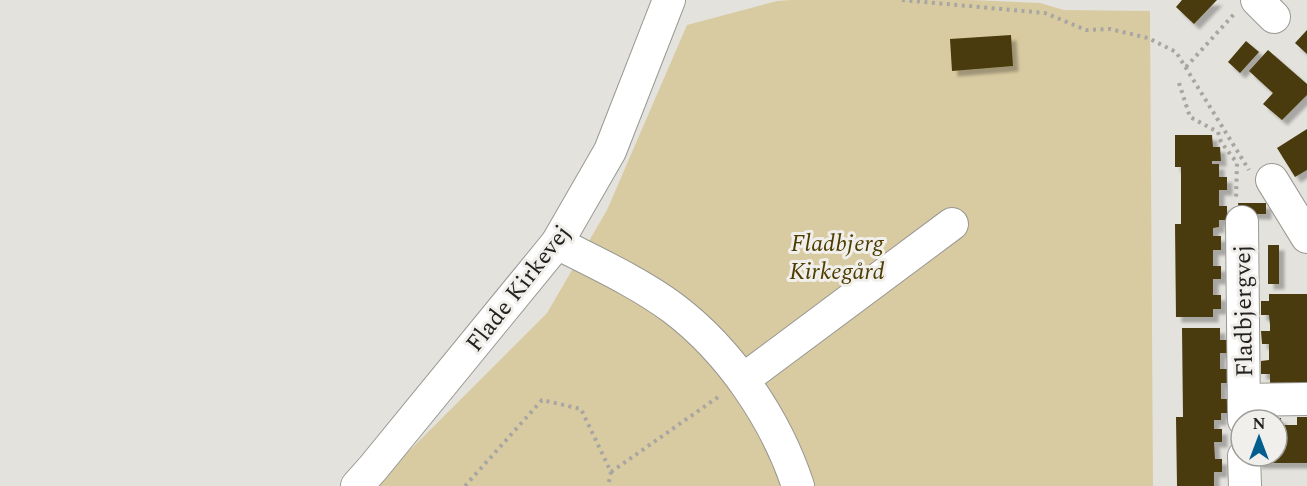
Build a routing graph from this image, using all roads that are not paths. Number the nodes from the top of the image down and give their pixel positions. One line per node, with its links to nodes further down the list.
1 (669, 0): 6 (street, Flade Kirkevej)
2 (1261, 177): 5 (street)
3 (1242, 222): 9 (street, Fladbjergvej)
4 (952, 224): 7 (street)
5 (1307, 237)
6 (557, 243): 7 (street); 12 (street, Flade Kirkevej)
7 (744, 379): 13 (street)
8 (1307, 399): 10 (street, Fladbjergvej)
9 (1244, 408)
10 (1255, 408)
11 (1244, 468): 14 (street)
12 (357, 486)
13 (798, 486)
14 (1245, 486)

